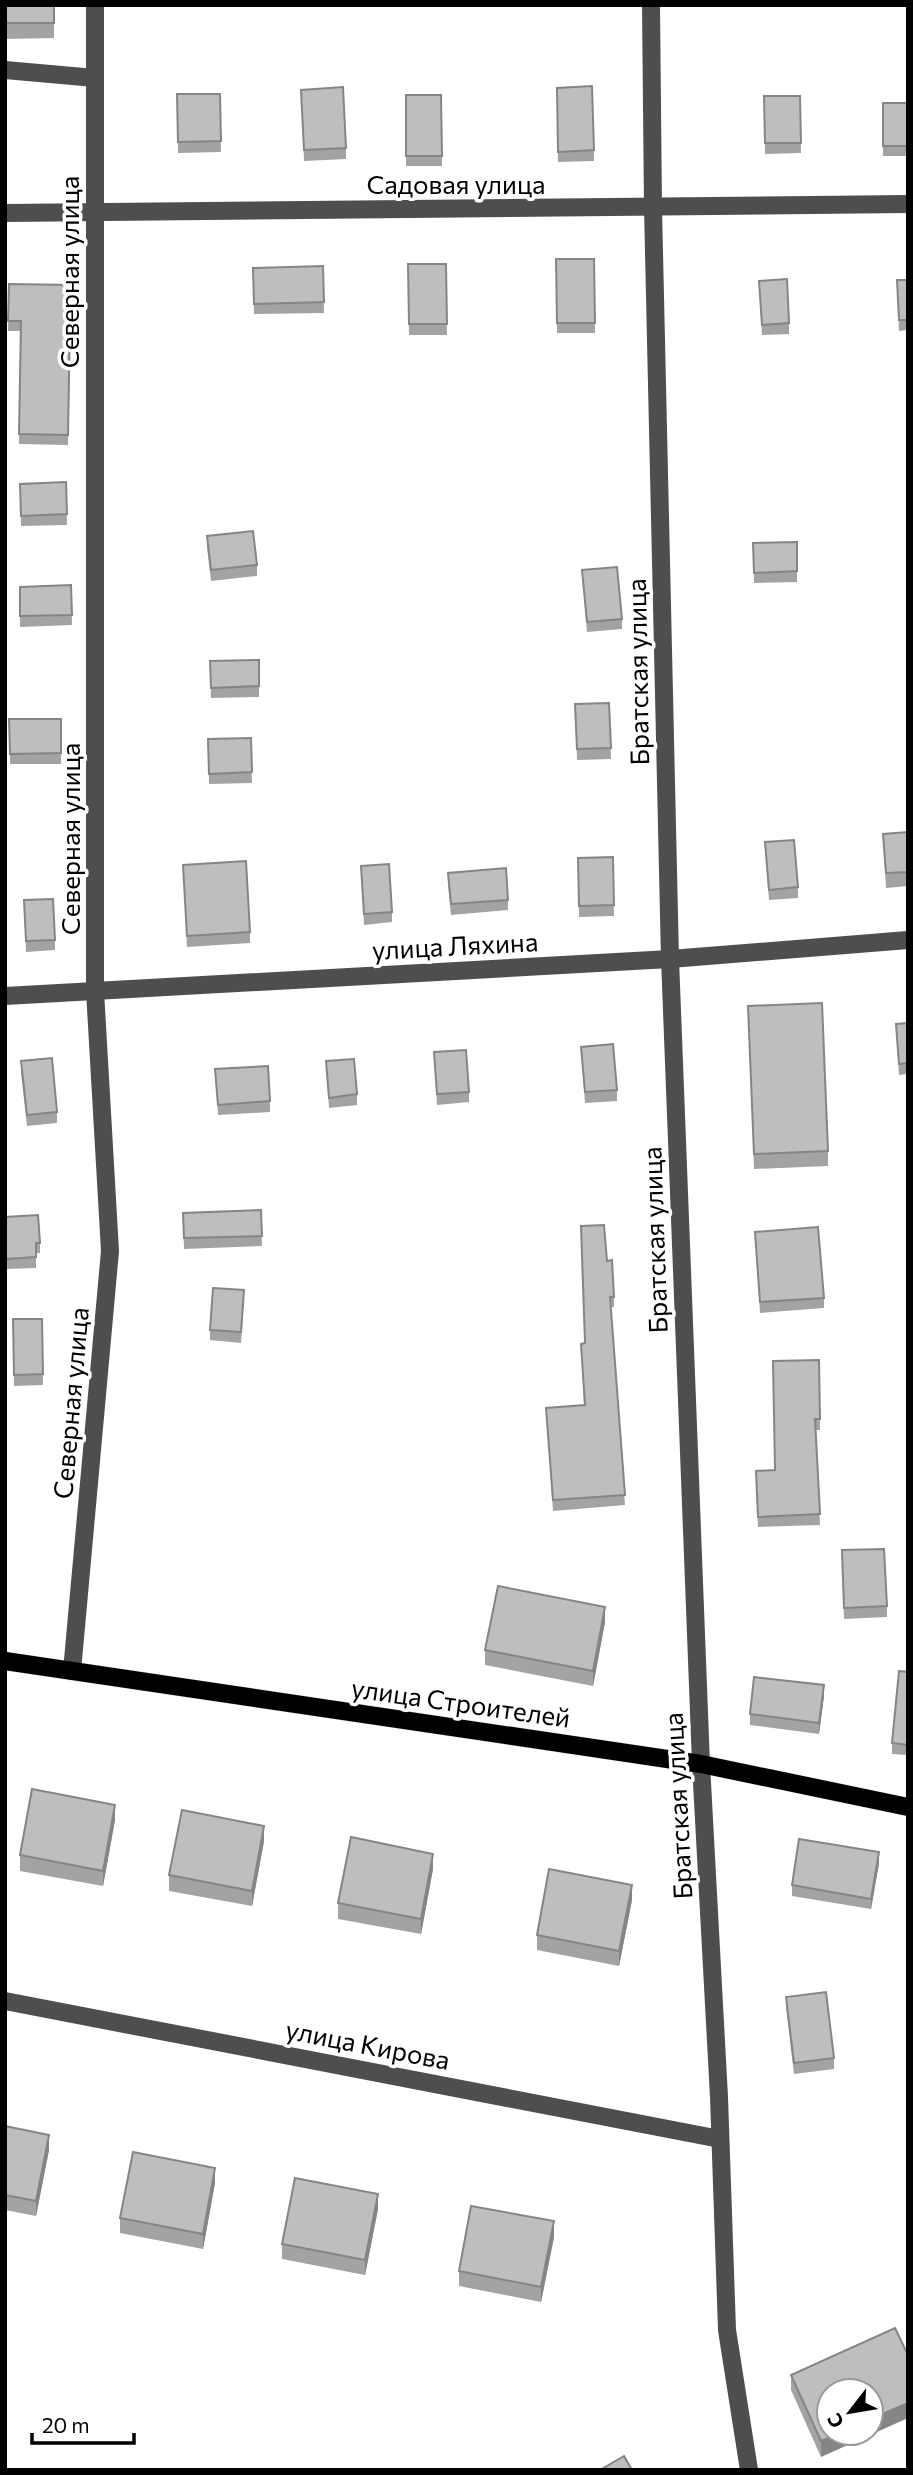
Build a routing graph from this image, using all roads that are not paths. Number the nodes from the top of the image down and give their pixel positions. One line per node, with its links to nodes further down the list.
1 (95, 5): 4 (street, Северная улица)
2 (651, 5): 6 (street, Братская улица)
3 (5, 70): 4 (street)
4 (95, 78): 7 (street, Северная улица)
5 (908, 204): 6 (street, Садовая улица)
6 (653, 208): 7 (street, Садовая улица); 10 (street, Братская улица)
7 (94, 211): 8 (street, Садовая улица); 11 (street, Северная улица)
8 (5, 213)
9 (908, 940): 10 (street, улица Ляхина)
10 (670, 960): 11 (street, улица Ляхина); 15 (street, Братская улица)
11 (95, 991): 12 (street, улица Ляхина); 14 (street, Северная улица)
12 (5, 996)
13 (5, 1661): 14 (main road, улица Строителей)
14 (72, 1671): 15 (main road, улица Строителей)
15 (701, 1765): 16 (main road, улица Строителей); 18 (street, Братская улица)
16 (908, 1807)
17 (5, 2001): 18 (street, улица Кирова)
18 (720, 2139): 19 (street, Братская улица)
19 (749, 2470)

